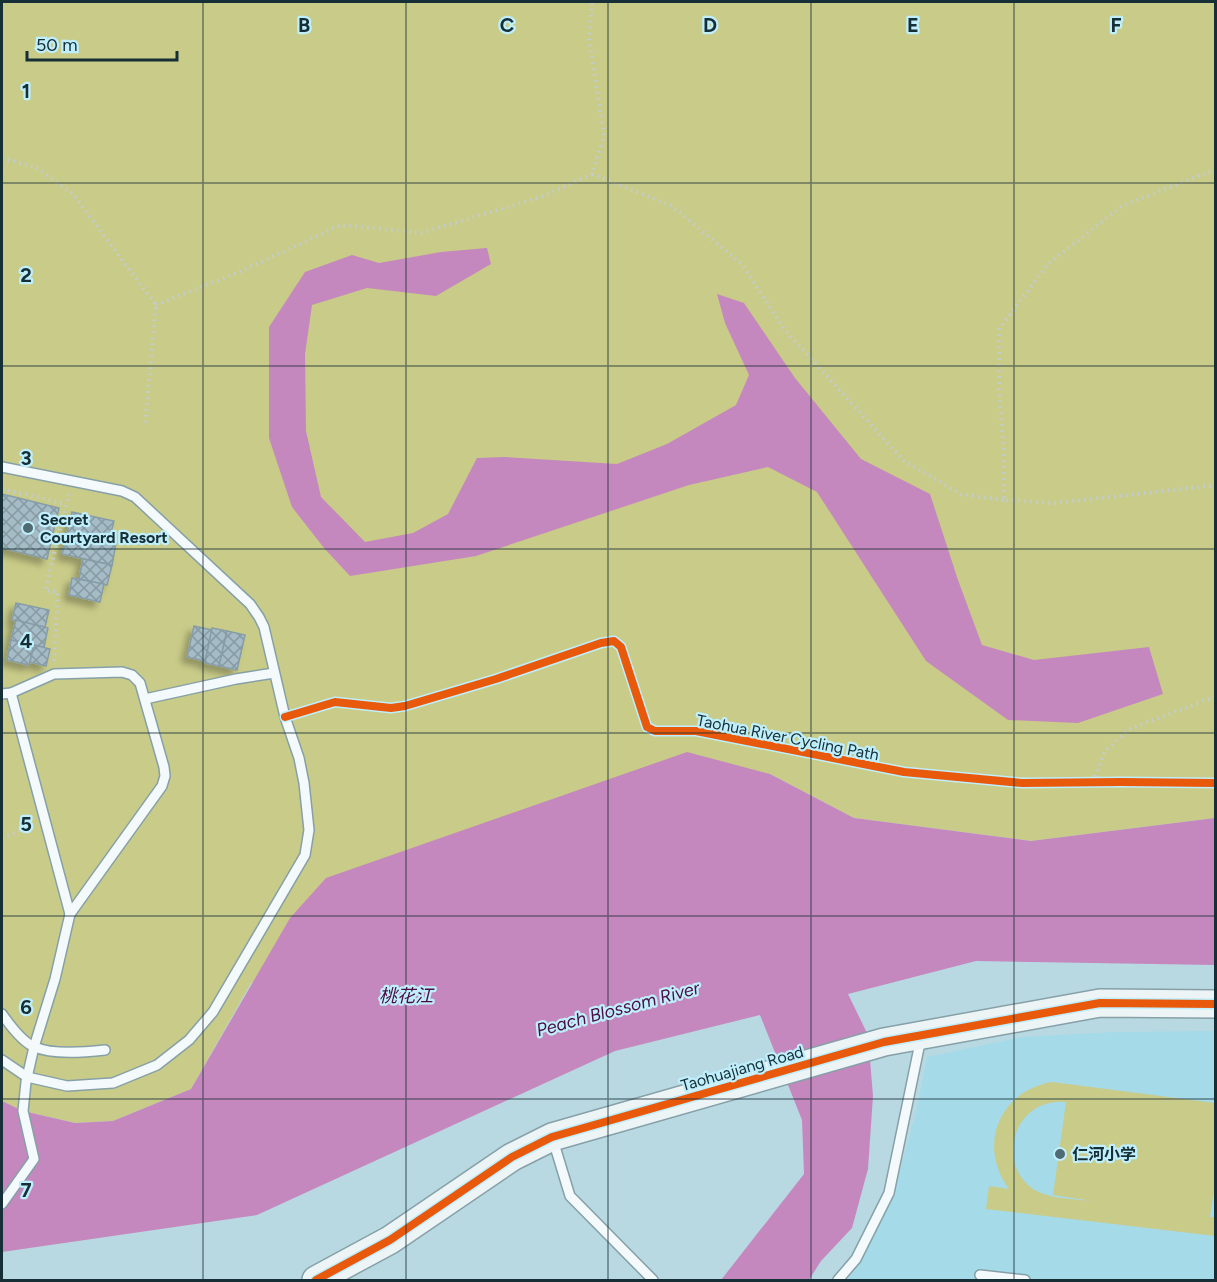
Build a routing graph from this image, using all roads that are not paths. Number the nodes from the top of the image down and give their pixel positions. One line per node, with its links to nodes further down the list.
1 (2, 467): 2 (lane)
2 (274, 673): 4 (lane); 12 (lane)
3 (6, 694): 4 (lane); 5 (lane)
4 (145, 699): 5 (lane)
5 (70, 914): 9 (lane)
6 (1215, 1004): 8 (street, Taohuajiang Road)
7 (2, 1014): 9 (lane)
8 (921, 1036): 13 (street, Taohuajiang Road); 18 (lane)
9 (34, 1047): 10 (lane); 12 (lane)
10 (105, 1050)
11 (2, 1060): 12 (lane)
12 (27, 1077): 14 (lane)
13 (552, 1137): 16 (street, Taohuajiang Road); 17 (lane)
14 (2, 1204)
15 (980, 1275): 19 (lane)
16 (316, 1281)
17 (652, 1281)
18 (838, 1281)
19 (1025, 1281)

